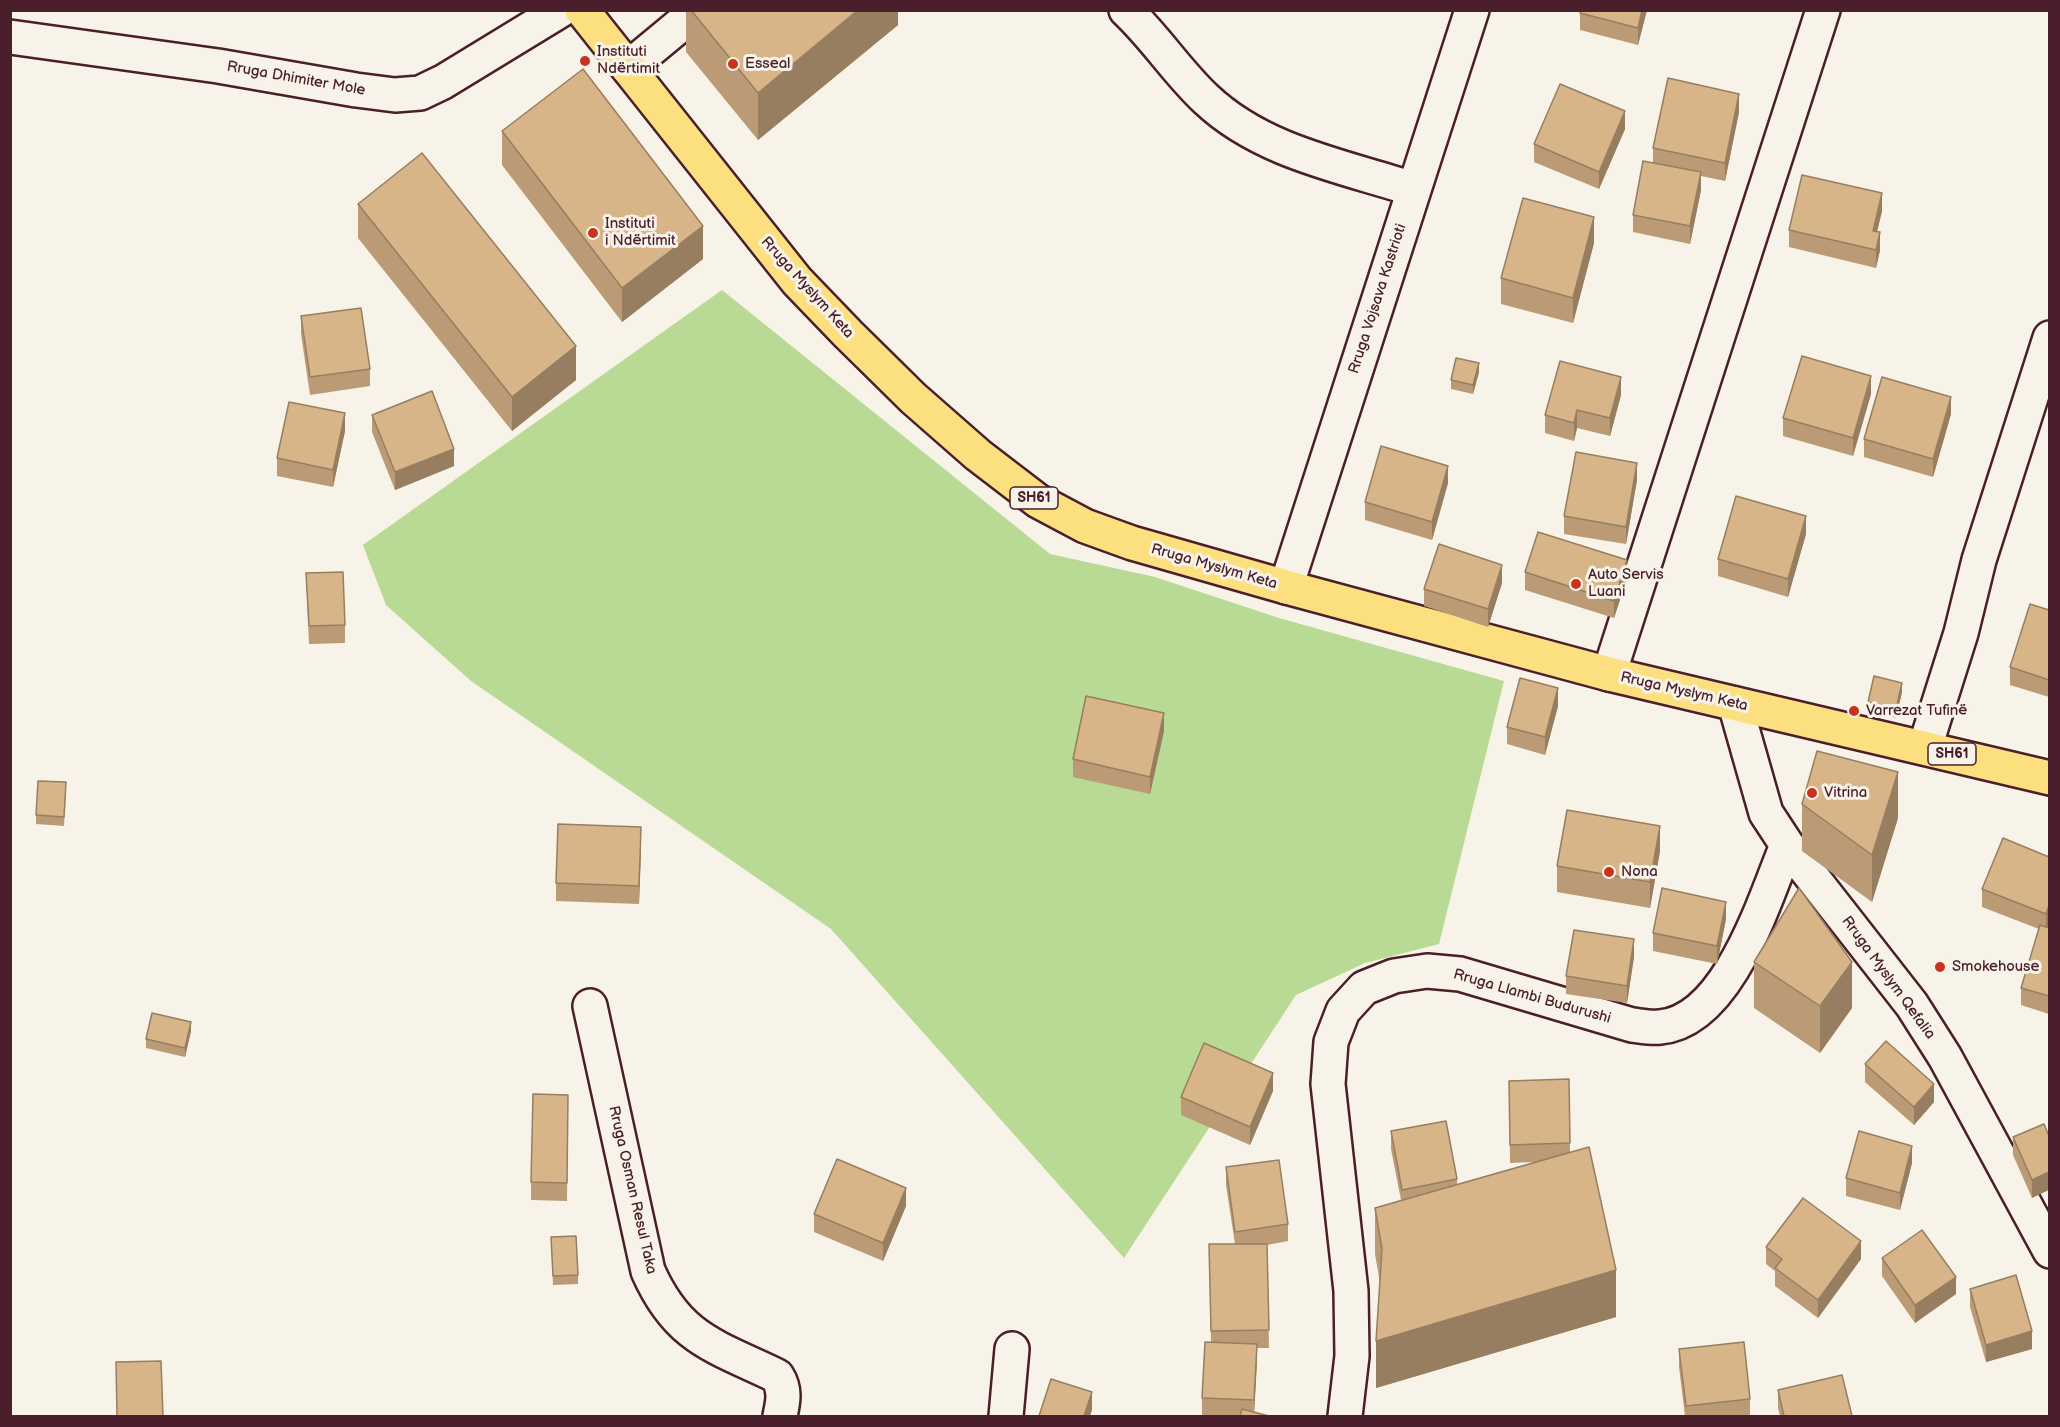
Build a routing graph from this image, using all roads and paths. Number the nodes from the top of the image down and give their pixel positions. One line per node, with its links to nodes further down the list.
1 (561, 10): 7 (street, Rruga Dhimiter Mole)
2 (582, 10): 8 (main road, Rruga Myslym Keta / SH61)
3 (698, 10): 8 (street)
4 (1126, 10): 9 (street)
5 (1472, 10): 9 (street, Rruga Vojsava Kastrioti)
6 (1823, 10): 12 (street)
7 (10, 37)
8 (628, 68): 11 (main road, Rruga Myslym Keta / SH61)
9 (1413, 189): 11 (street, Rruga Vojsava Kastrioti)
10 (2049, 338): 14 (street)
11 (1286, 587): 12 (main road, Rruga Myslym Keta / SH61)
12 (1609, 674): 13 (main road, Rruga Myslym Keta / SH61)
13 (1735, 704): 14 (main road, Rruga Myslym Keta / SH61); 16 (street, Rruga Myslym Qefalia)
14 (1925, 747): 15 (main road, Rruga Myslym Keta / SH61)
15 (2049, 778)
16 (1787, 845): 18 (street, Rruga Myslym Qefalia); 22 (street, Rruga Llambi Budurushi)
17 (590, 1006): 20 (street, Rruga Osman Resul Taka)
18 (2049, 1251)
19 (1012, 1349): 21 (street)
20 (780, 1416)
21 (1006, 1416)
22 (1344, 1416)

